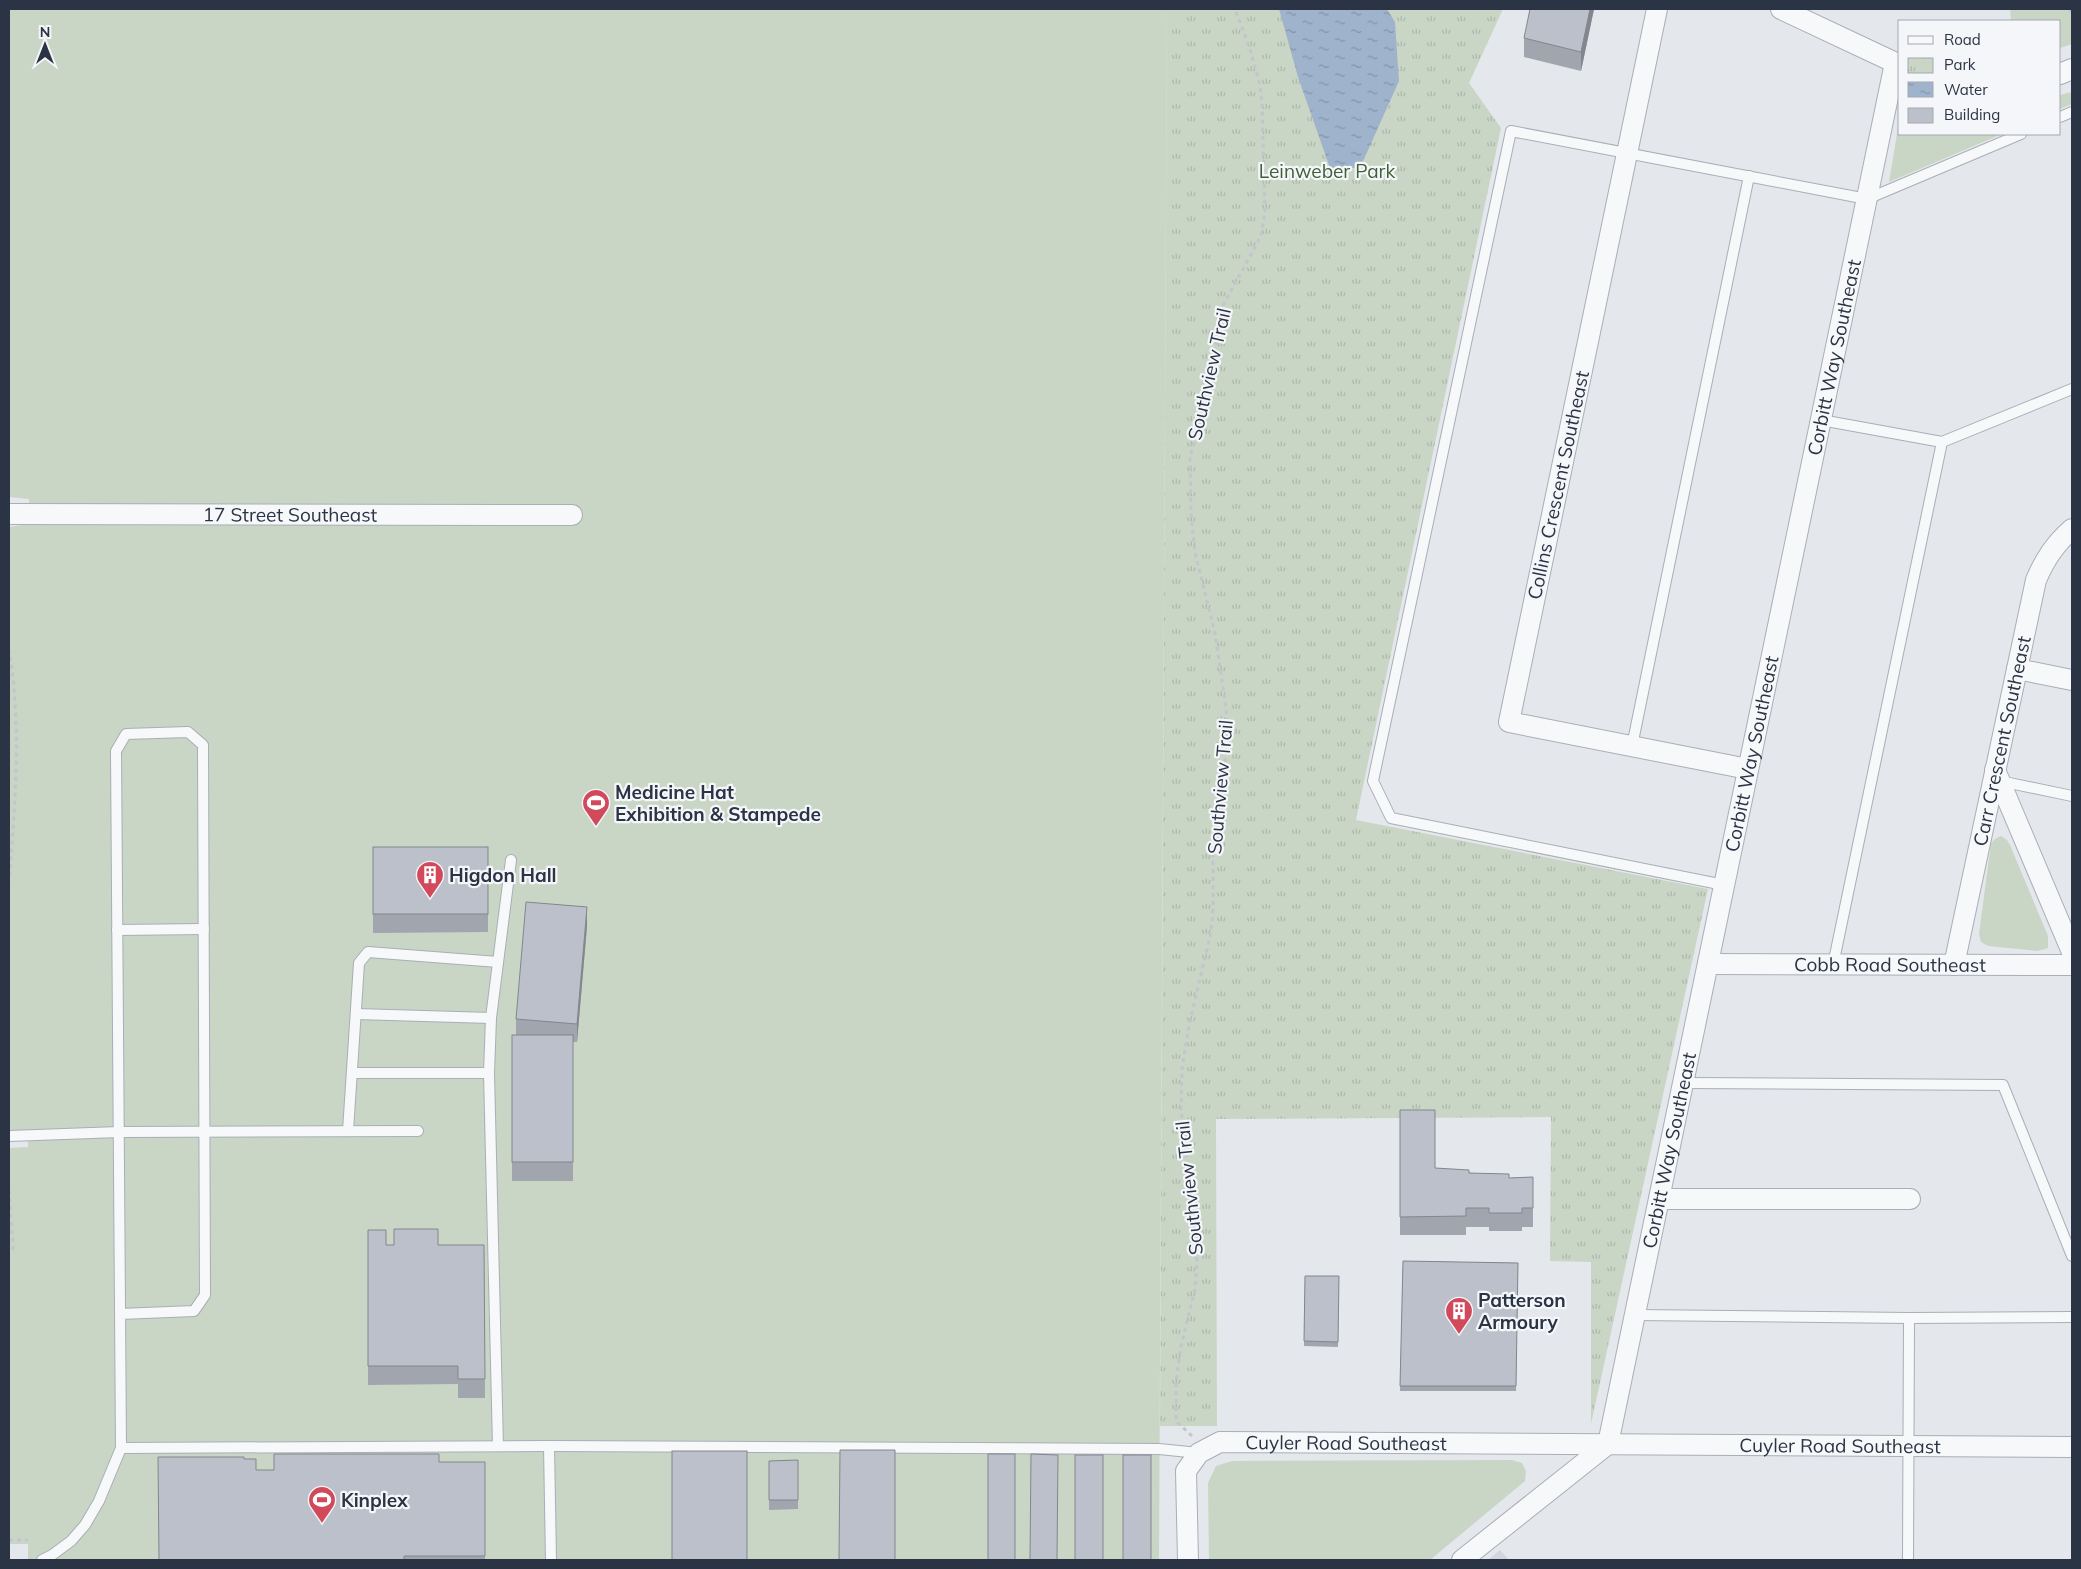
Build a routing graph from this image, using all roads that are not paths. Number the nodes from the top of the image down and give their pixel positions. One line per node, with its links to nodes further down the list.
1 (1657, 9): 5 (street, Collins Crescent Southeast)
2 (1781, 9): 3 (street)
3 (1897, 64): 7 (street, Corbitt Way Southeast)
4 (2019, 135): 7 (lane)
5 (1627, 153): 6 (lane); 16 (street, Collins Crescent Southeast); 21 (lane)
6 (1749, 176): 7 (lane); 16 (lane)
7 (1866, 199): 9 (street, Corbitt Way Southeast)
8 (2072, 389): 10 (lane)
9 (1821, 420): 10 (lane); 17 (street, Corbitt Way Southeast)
10 (1942, 442): 28 (lane)
11 (9, 514): 12 (street, 17 Street Southeast)
12 (572, 516)
13 (2072, 529): 14 (street, Carr Crescent Southeast)
14 (2017, 670): 15 (street); 18 (street, Carr Crescent Southeast)
15 (2072, 680)
16 (1632, 746): 17 (street, Collins Crescent Southeast)
17 (1748, 769): 21 (street, Corbitt Way Southeast)
18 (1997, 776): 19 (lane); 24 (street); 29 (street, Carr Crescent Southeast)
19 (2072, 796)
20 (511, 860): 25 (lane)
21 (1724, 885): 26 (street, Corbitt Way Southeast)
22 (117, 930): 23 (lane); 23 (lane); 37 (lane)
23 (204, 930): 38 (lane)
24 (2072, 952)
25 (498, 962): 30 (lane); 31 (lane)
26 (1708, 964): 28 (street, Cobb Road Southeast); 34 (street, Corbitt Way Southeast)
27 (2072, 964): 29 (street, Cobb Road Southeast)
28 (1833, 965): 29 (street, Cobb Road Southeast)
29 (1954, 965)
30 (356, 1014): 31 (lane); 32 (lane)
31 (491, 1018): 33 (lane)
32 (352, 1073): 33 (lane); 35 (lane)
33 (489, 1073): 48 (lane)
34 (1683, 1083): 40 (street, Corbitt Way Southeast); 42 (lane)
35 (348, 1131): 36 (lane); 38 (lane)
36 (418, 1131)
37 (119, 1132): 38 (lane); 39 (lane); 43 (lane)
38 (205, 1132): 43 (lane)
39 (9, 1136)
40 (1659, 1199): 41 (street); 44 (street, Corbitt Way Southeast)
41 (1910, 1199)
42 (2072, 1256)
43 (120, 1314): 52 (lane)
44 (1634, 1315): 46 (lane); 47 (street, Corbitt Way Southeast)
45 (2072, 1317): 46 (lane)
46 (1909, 1318): 50 (lane)
47 (1608, 1444): 50 (street, Cuyler Road Southeast); 53 (street, Cuyler Road Southeast); 57 (street)
48 (498, 1446): 49 (lane); 52 (lane)
49 (549, 1446): 53 (lane); 55 (lane)
50 (1907, 1447): 51 (street, Cuyler Road Southeast); 58 (lane)
51 (2072, 1447)
52 (121, 1448): 54 (lane)
53 (1199, 1453): 56 (street)
54 (42, 1560)
55 (550, 1560)
56 (1188, 1560)
57 (1462, 1560)
58 (1908, 1560)

